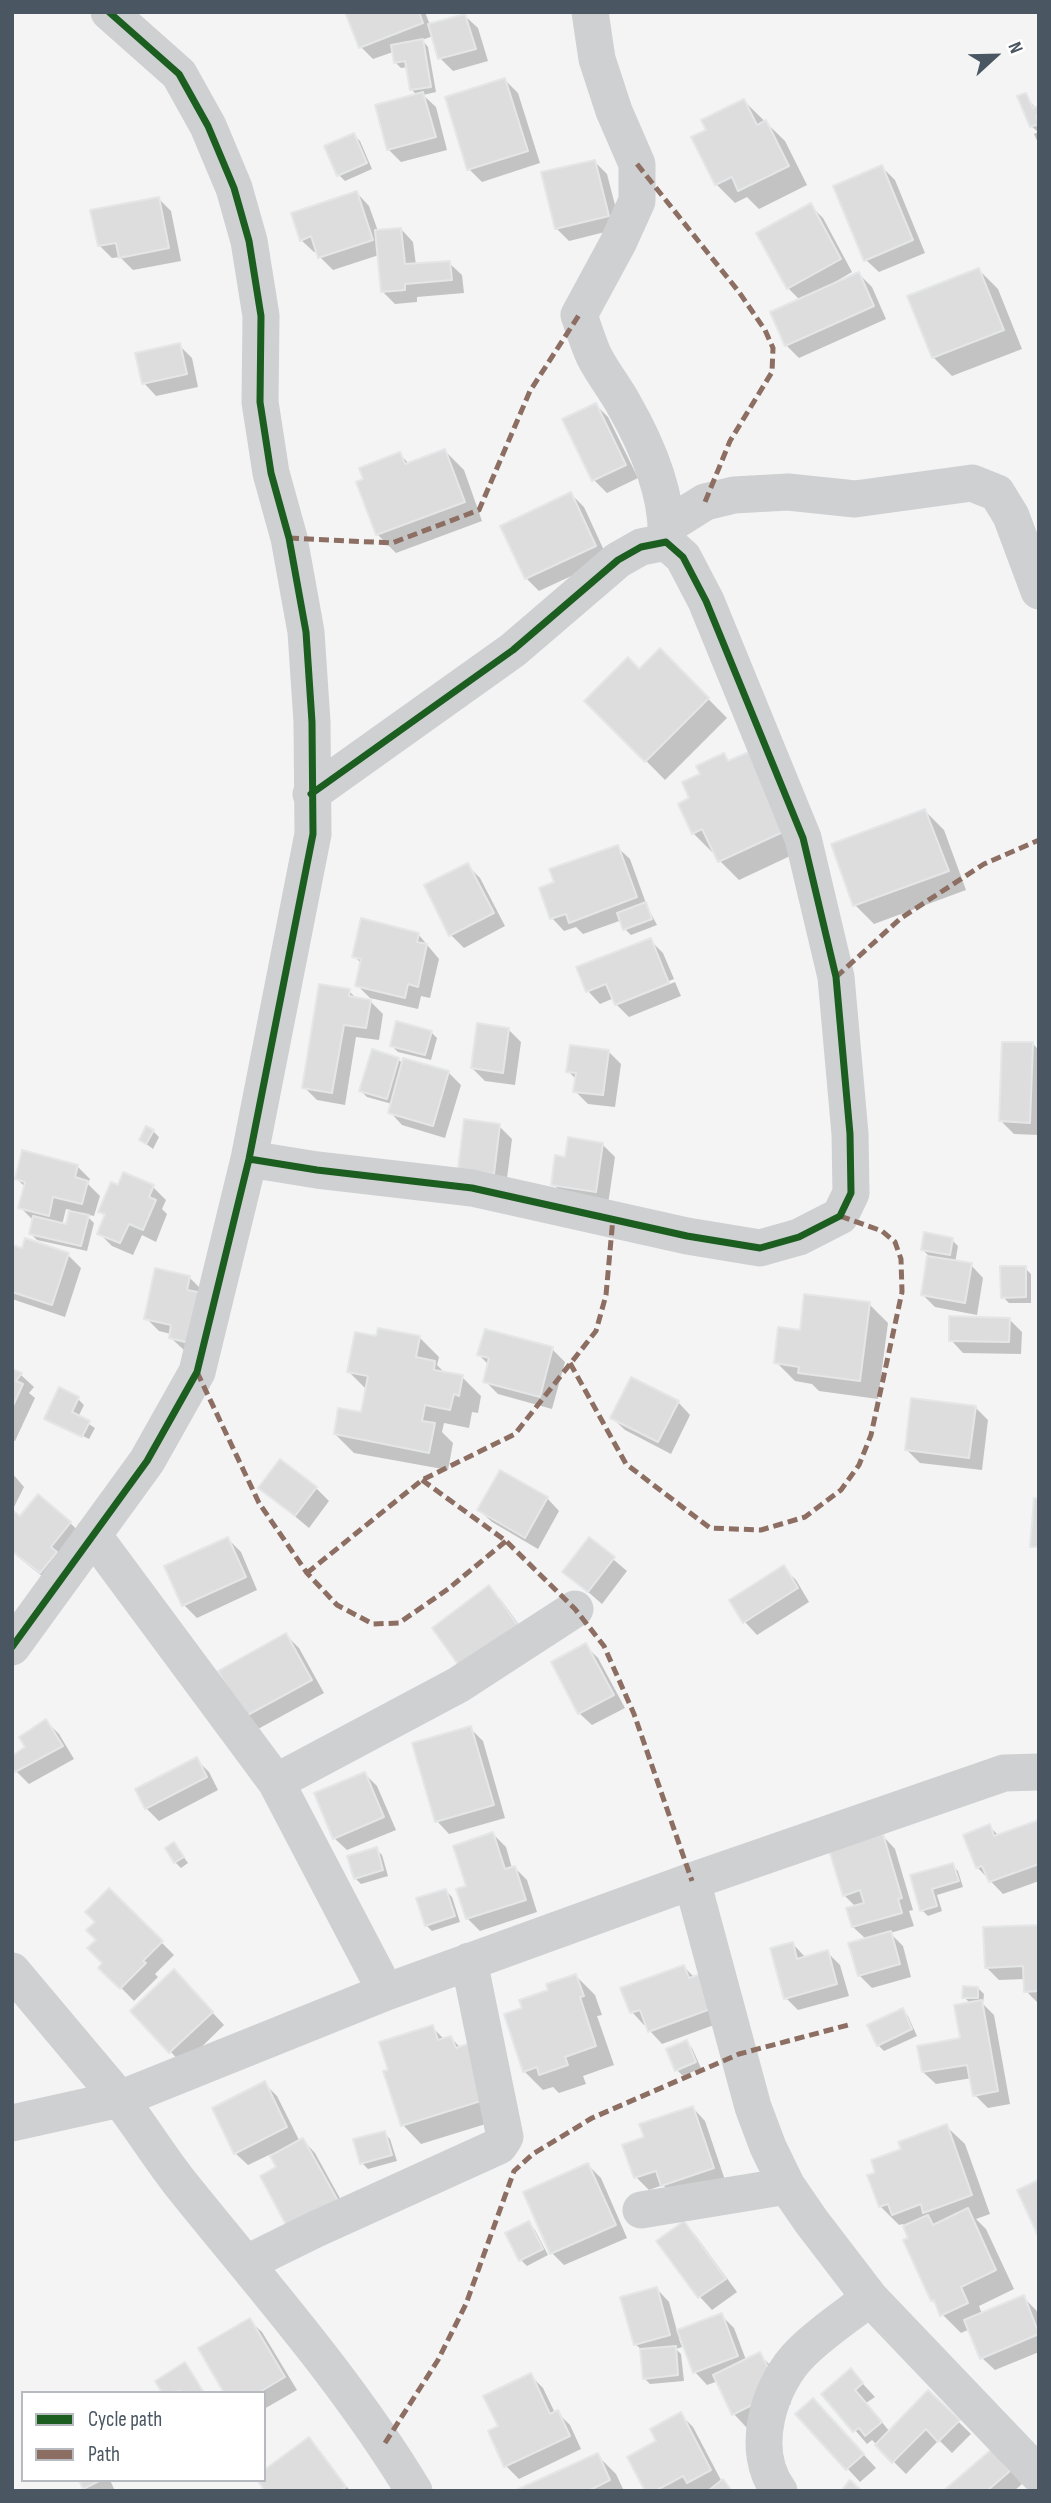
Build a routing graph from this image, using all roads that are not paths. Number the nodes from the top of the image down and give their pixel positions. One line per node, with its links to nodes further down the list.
1 (109, 12): 5 (street)
2 (590, 12): 3 (street)
3 (666, 534): 4 (street); 5 (street); 6 (street)
4 (1039, 591)
5 (311, 794): 6 (street)
6 (249, 1159): 7 (street)
7 (93, 1535): 9 (street); 11 (street)
8 (575, 1609): 11 (street)
9 (12, 1647)
10 (1039, 1772): 12 (street)
11 (276, 1783): 15 (street)
12 (692, 1881): 13 (street); 18 (street)
13 (468, 1961): 15 (street); 20 (street)
14 (12, 1971): 16 (street)
15 (386, 1992): 16 (street)
16 (120, 2099): 17 (street); 20 (street)
17 (12, 2123)
18 (787, 2186): 19 (street); 21 (street)
19 (642, 2210)
20 (247, 2263): 23 (street)
21 (870, 2298): 22 (street); 24 (street)
22 (1039, 2475)
23 (414, 2491)
24 (779, 2491)

